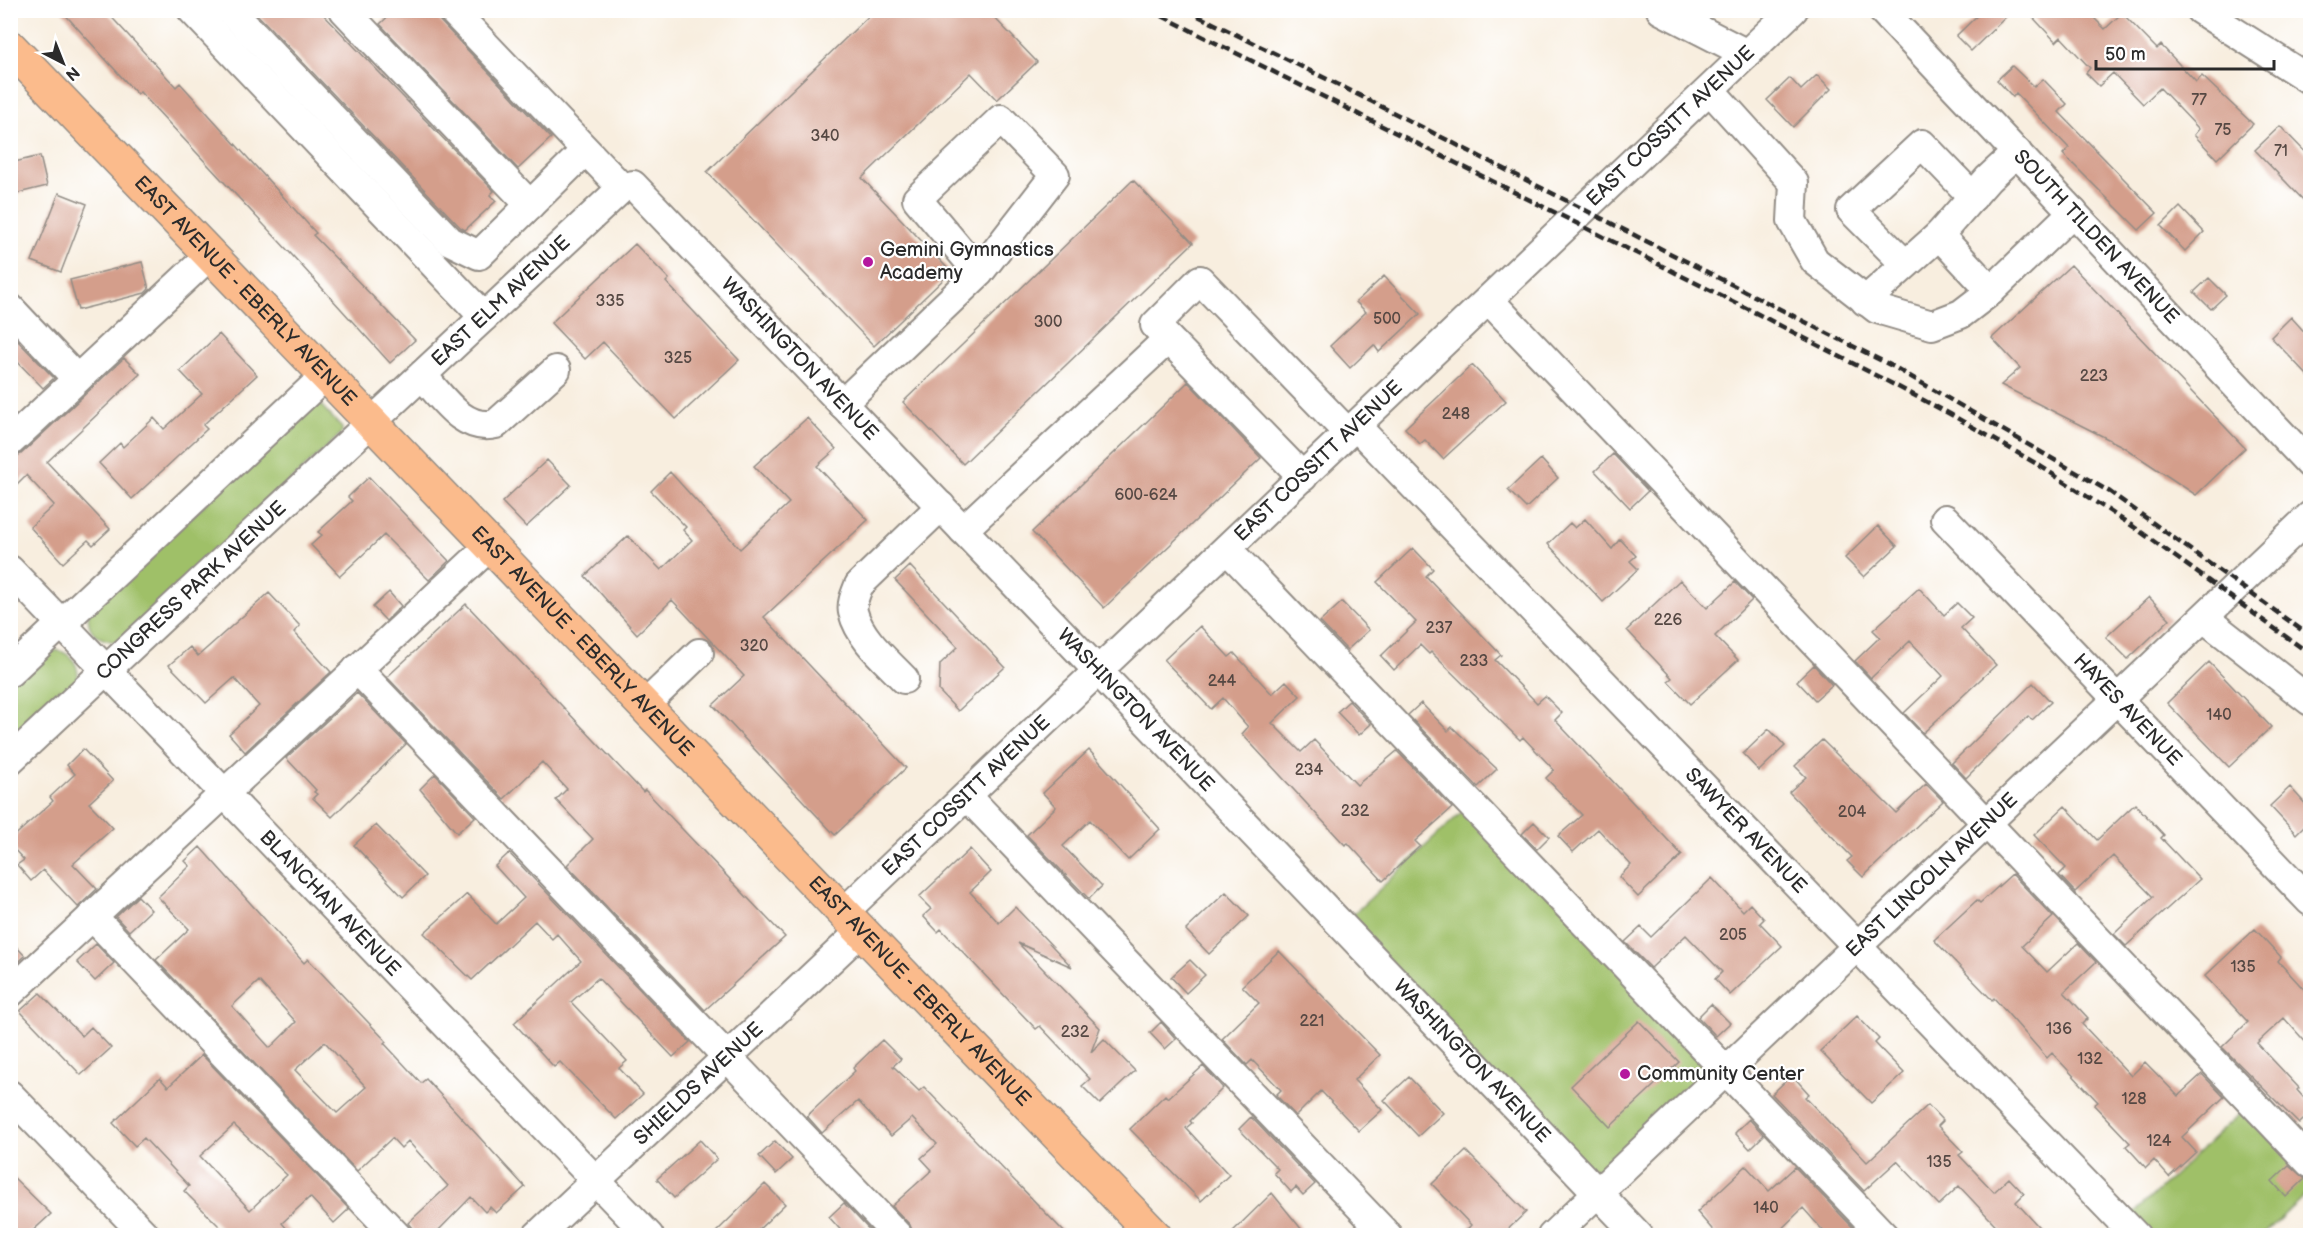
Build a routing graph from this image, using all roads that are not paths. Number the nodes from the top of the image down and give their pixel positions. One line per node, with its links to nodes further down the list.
1 (192, 10): 27 (street)
2 (230, 10): 17 (street)
3 (344, 10): 17 (street)
4 (452, 10): 13 (street, WASHINGTON AVENUE)
5 (1661, 10): 10 (street)
6 (1793, 10): 10 (street, EAST COSSITT AVENUE)
7 (1882, 10): 14 (street, SOUTH TILDEN AVENUE)
8 (2200, 10): 11 (street)
9 (10, 47): 20 (main road, EAST AVENUE - EBERLY AVENUE)
10 (1747, 54): 12 (street, EAST COSSITT AVENUE)
11 (2310, 80)
12 (1710, 90): 24 (street, EAST COSSITT AVENUE); 25 (street)
13 (585, 151): 15 (street, WASHINGTON AVENUE); 17 (street)
14 (2017, 152): 16 (street); 18 (street, SOUTH TILDEN AVENUE)
15 (627, 186): 27 (street, EAST ELM AVENUE); 33 (street, WASHINGTON AVENUE)
16 (1973, 197): 19 (street); 21 (street)
17 (530, 205)
18 (2073, 212): 23 (street); 37 (street, SOUTH TILDEN AVENUE)
19 (1939, 235): 21 (street); 23 (street)
20 (210, 255): 30 (main road, EAST AVENUE - EBERLY AVENUE); 32 (street)
21 (1905, 264): 25 (street)
22 (979, 273): 22 (street); 33 (street)
23 (1991, 291): 25 (street)
24 (1489, 300): 35 (street, EAST COSSITT AVENUE); 60 (street)
25 (1865, 301)
26 (10, 308): 32 (street)
27 (484, 317): 31 (street, EAST ELM AVENUE)
28 (1168, 339): 35 (street, SAWYER AVENUE); 38 (street); 42 (street)
29 (556, 370): 31 (street)
30 (326, 375): 34 (main road, EAST AVENUE - EBERLY AVENUE); 47 (street)
31 (422, 375): 34 (street, EAST ELM AVENUE)
32 (77, 379): 36 (street)
33 (843, 404): 39 (street, WASHINGTON AVENUE)
34 (372, 422): 43 (main road, EAST AVENUE - EBERLY AVENUE); 52 (street, CONGRESS PARK AVENUE)
35 (1352, 430): 38 (street, EAST COSSITT AVENUE); 64 (street, SAWYER AVENUE)
36 (10, 442)
37 (2310, 464)
38 (1303, 477): 44 (street, EAST COSSITT AVENUE)
39 (940, 506): 42 (street, WASHINGTON AVENUE); 53 (street)
40 (2310, 516): 46 (street, EAST LINCOLN AVENUE)
41 (1945, 519): 54 (street, HAYES AVENUE)
42 (963, 530): 50 (street, WASHINGTON AVENUE)
43 (491, 545): 49 (street); 56 (main road, EAST AVENUE - EBERLY AVENUE)
44 (1227, 549): 50 (street, EAST COSSITT AVENUE); 67 (street)
45 (10, 570): 47 (street, BLANCHAN AVENUE)
46 (2204, 618): 54 (street, EAST LINCOLN AVENUE); 55 (street)
47 (62, 624): 51 (street); 52 (street, BLANCHAN AVENUE)
48 (699, 653): 56 (street)
49 (357, 669): 58 (street); 66 (street)
50 (1098, 671): 59 (street, EAST COSSITT AVENUE); 71 (street, WASHINGTON AVENUE)
51 (10, 672)
52 (107, 672): 57 (street, CONGRESS PARK AVENUE); 58 (street, BLANCHAN AVENUE)
53 (904, 679)
54 (2118, 700): 60 (street, EAST LINCOLN AVENUE); 61 (street, HAYES AVENUE)
55 (2310, 701)
56 (644, 706): 63 (main road, EAST AVENUE - EBERLY AVENUE)
57 (10, 760)
58 (223, 793): 62 (street); 70 (street, BLANCHAN AVENUE)
59 (967, 796): 63 (street, EAST COSSITT AVENUE); 78 (street)
60 (1986, 824): 64 (street, EAST LINCOLN AVENUE); 69 (street)
61 (2310, 901)
62 (92, 916): 65 (street); 73 (street)
63 (852, 922): 66 (street, SHIELDS AVENUE); 77 (main road, EAST AVENUE - EBERLY AVENUE)
64 (1857, 948): 67 (street, EAST LINCOLN AVENUE); 82 (street, SAWYER AVENUE)
65 (10, 993)
66 (727, 1058): 70 (street, SHIELDS AVENUE); 76 (street)
67 (1726, 1071): 71 (street, EAST LINCOLN AVENUE); 81 (street)
68 (10, 1095): 72 (street)
69 (2310, 1163)
70 (595, 1180): 74 (street, SHIELDS AVENUE); 75 (street, BLANCHAN AVENUE)
71 (1598, 1193): 79 (street, EAST LINCOLN AVENUE); 80 (street, WASHINGTON AVENUE)
72 (146, 1236)
73 (397, 1236)
74 (537, 1236)
75 (649, 1236)
76 (897, 1236)
77 (1155, 1236)
78 (1388, 1236)
79 (1552, 1236)
80 (1639, 1236)
81 (1884, 1236)
82 (2136, 1236)

